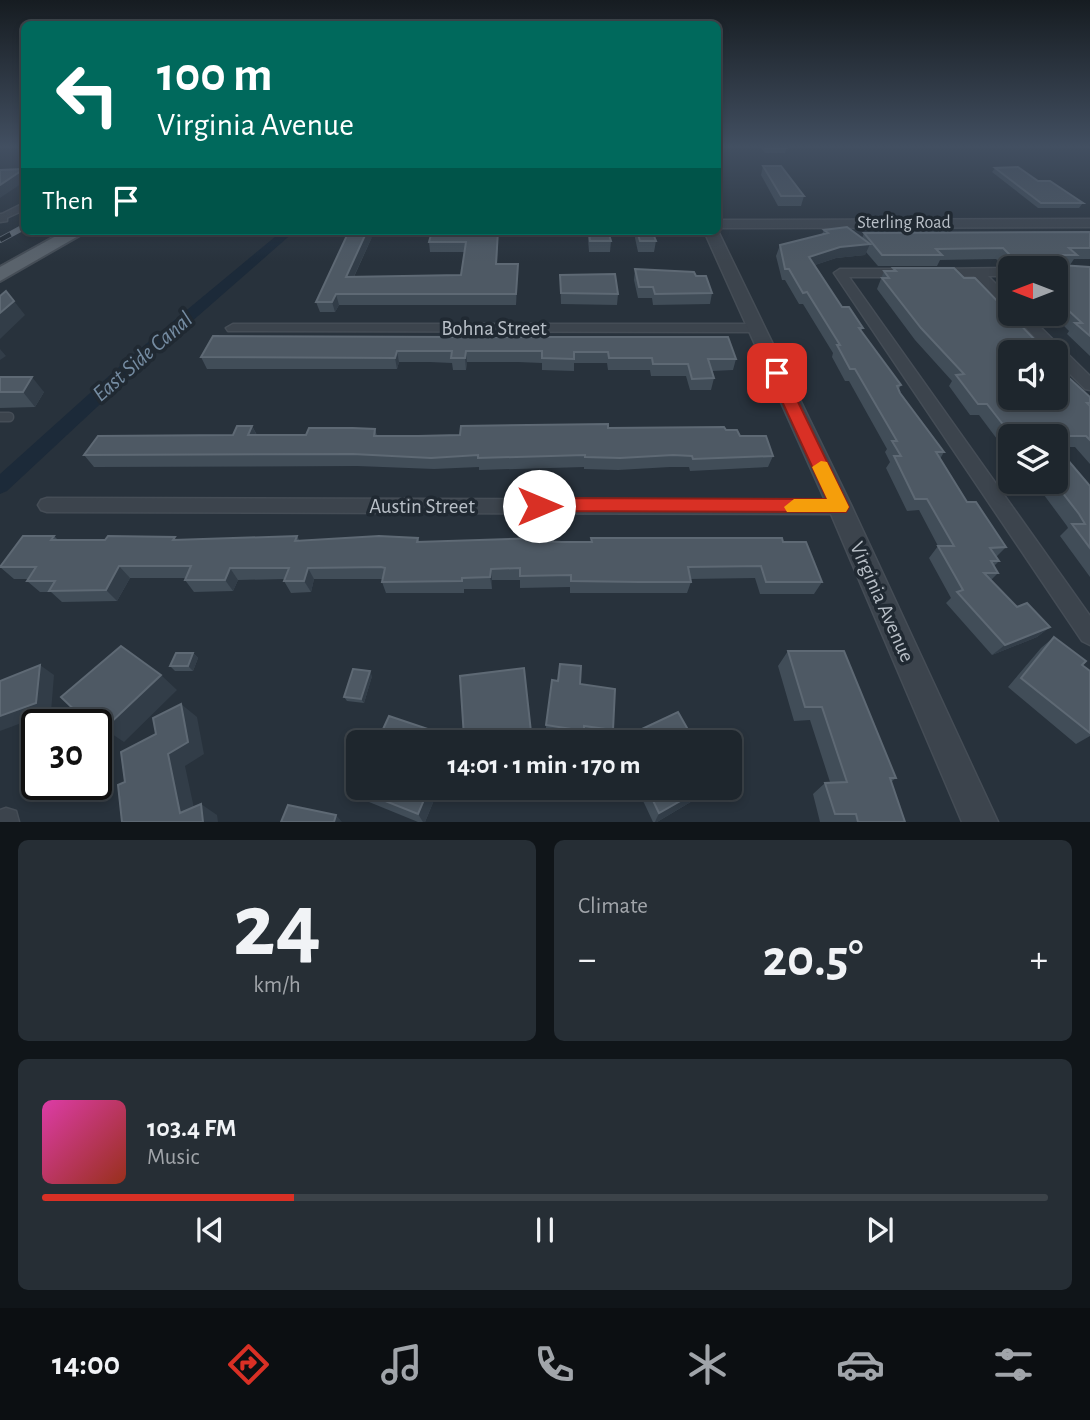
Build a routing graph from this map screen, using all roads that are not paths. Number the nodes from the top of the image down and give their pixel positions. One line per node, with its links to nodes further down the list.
1 (21, 208): 2 (street)
2 (1, 218)
3 (1090, 223): 4 (street, Sterling Road)
4 (721, 224)
5 (51, 235): 8 (main road)
6 (71, 235): 11 (main road)
7 (713, 235): 15 (street, Virginia Avenue)
8 (0, 263)
9 (977, 272): 10 (street); 12 (street); 19 (street)
10 (998, 272)
11 (0, 275)
12 (998, 293)
13 (1031, 326): 16 (street)
14 (233, 328): 15 (street, Bohna Street)
15 (756, 328): 18 (street, Virginia Avenue)
16 (1090, 385)
17 (47, 505): 18 (street, Austin Street)
18 (840, 507): 20 (street, Virginia Avenue)
19 (1090, 634)
20 (980, 821)

